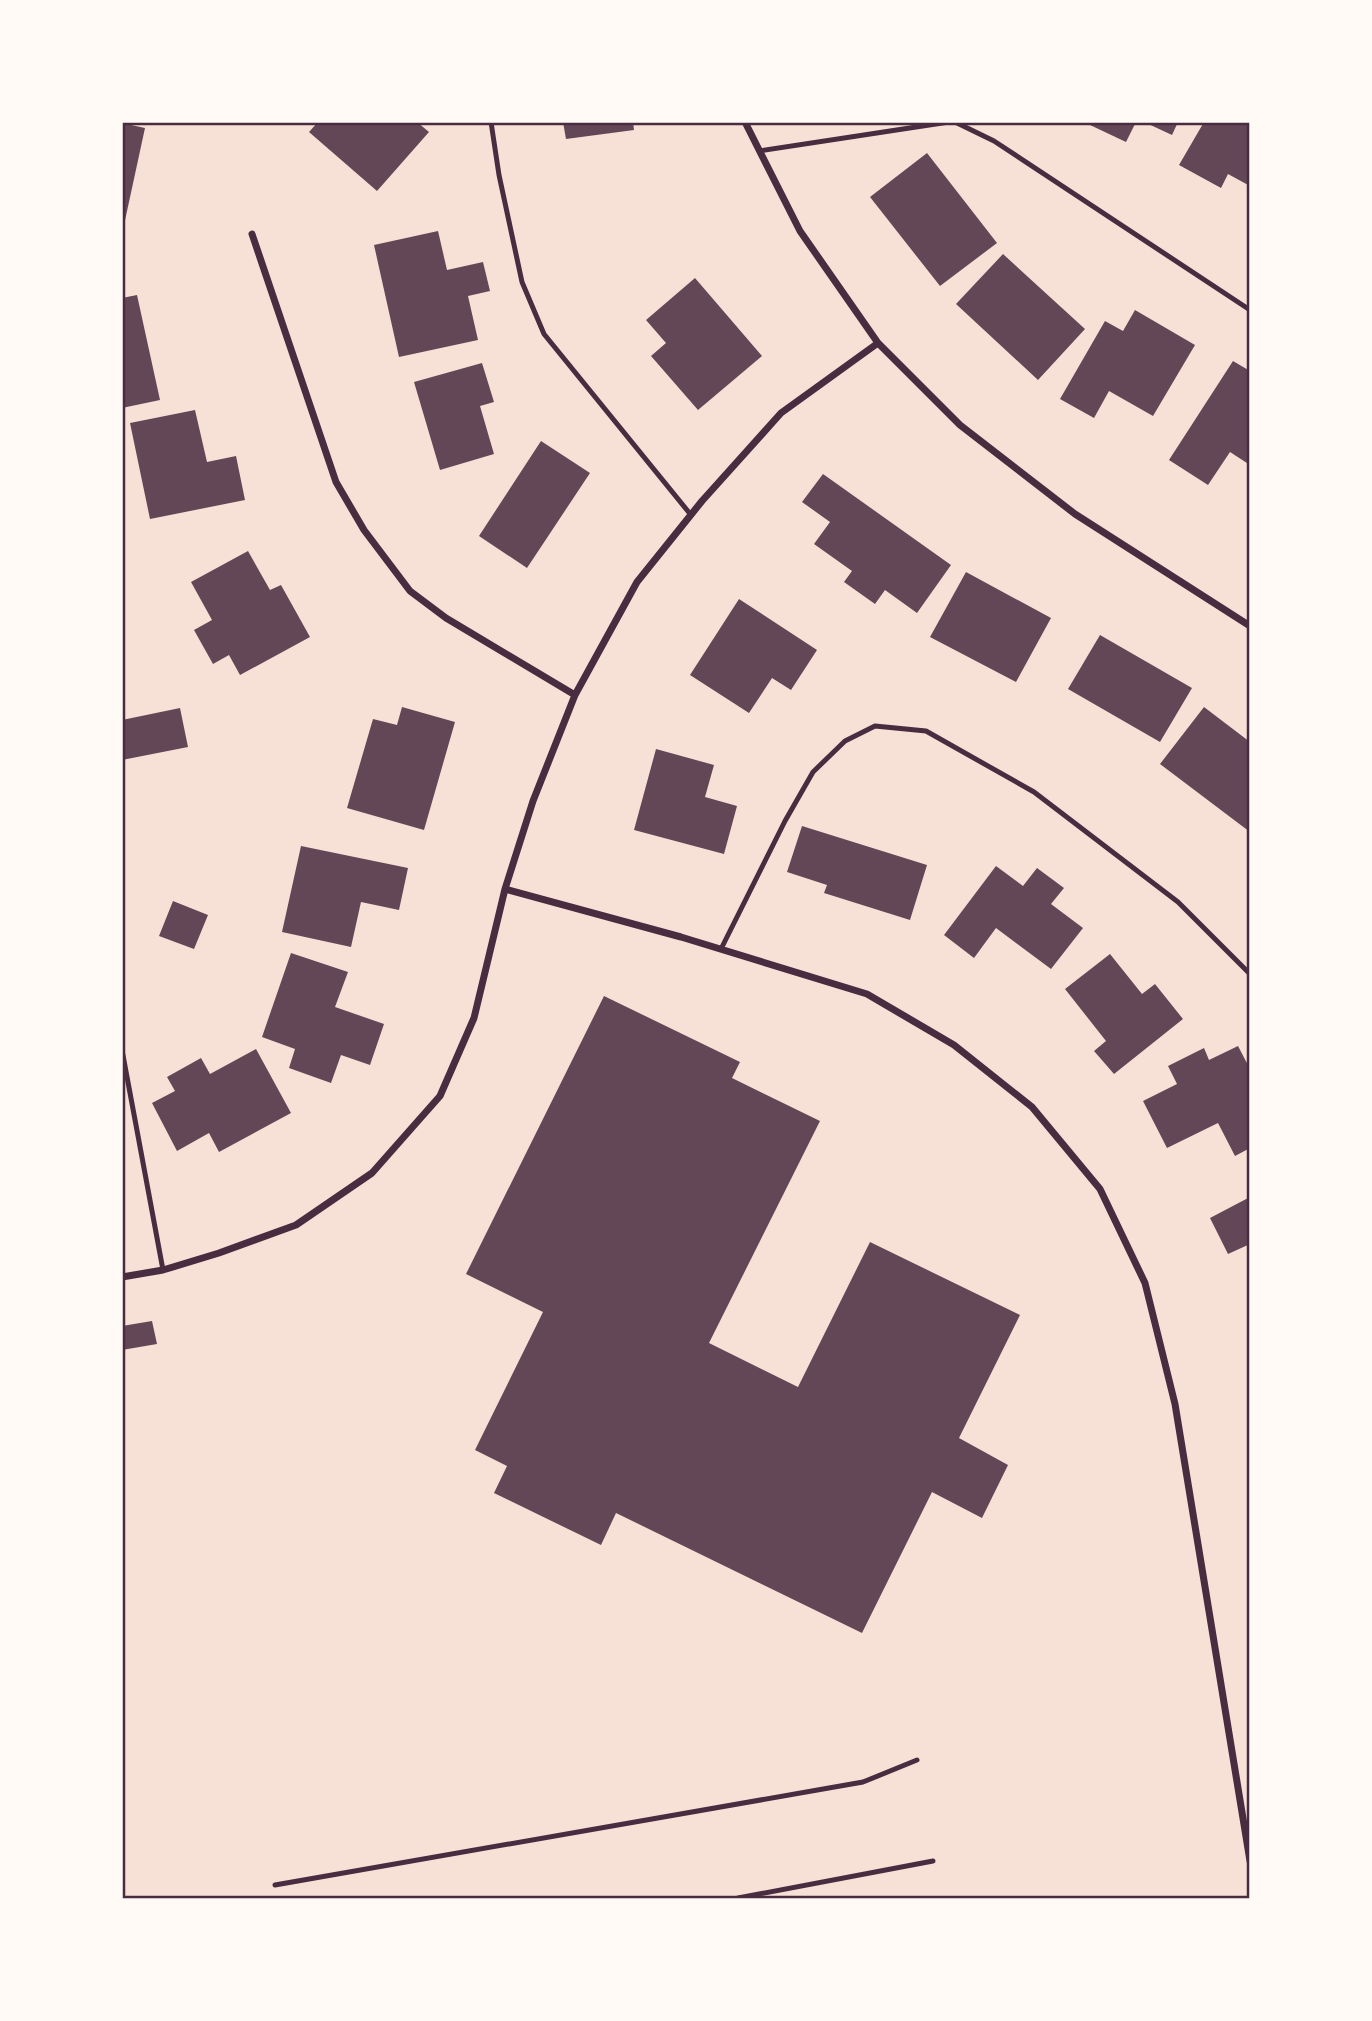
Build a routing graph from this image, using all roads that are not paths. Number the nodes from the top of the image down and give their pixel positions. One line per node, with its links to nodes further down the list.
1 (491, 122): 9 (lane)
2 (745, 122): 5 (street)
3 (949, 122): 5 (lane)
4 (955, 122): 7 (lane)
5 (759, 151): 8 (street)
6 (252, 234): 11 (street)
7 (1250, 310)
8 (878, 343): 9 (street); 10 (street)
9 (691, 515): 11 (street)
10 (1250, 626)
11 (575, 695): 12 (street)
12 (505, 889): 13 (street); 16 (street)
13 (722, 949): 14 (lane); 20 (street)
14 (1250, 974)
15 (122, 1050): 16 (lane)
16 (163, 1270): 17 (street)
17 (122, 1277)
18 (917, 1760): 21 (lane)
19 (933, 1861): 22 (lane)
20 (1250, 1861)
21 (275, 1885)
22 (738, 1899)

